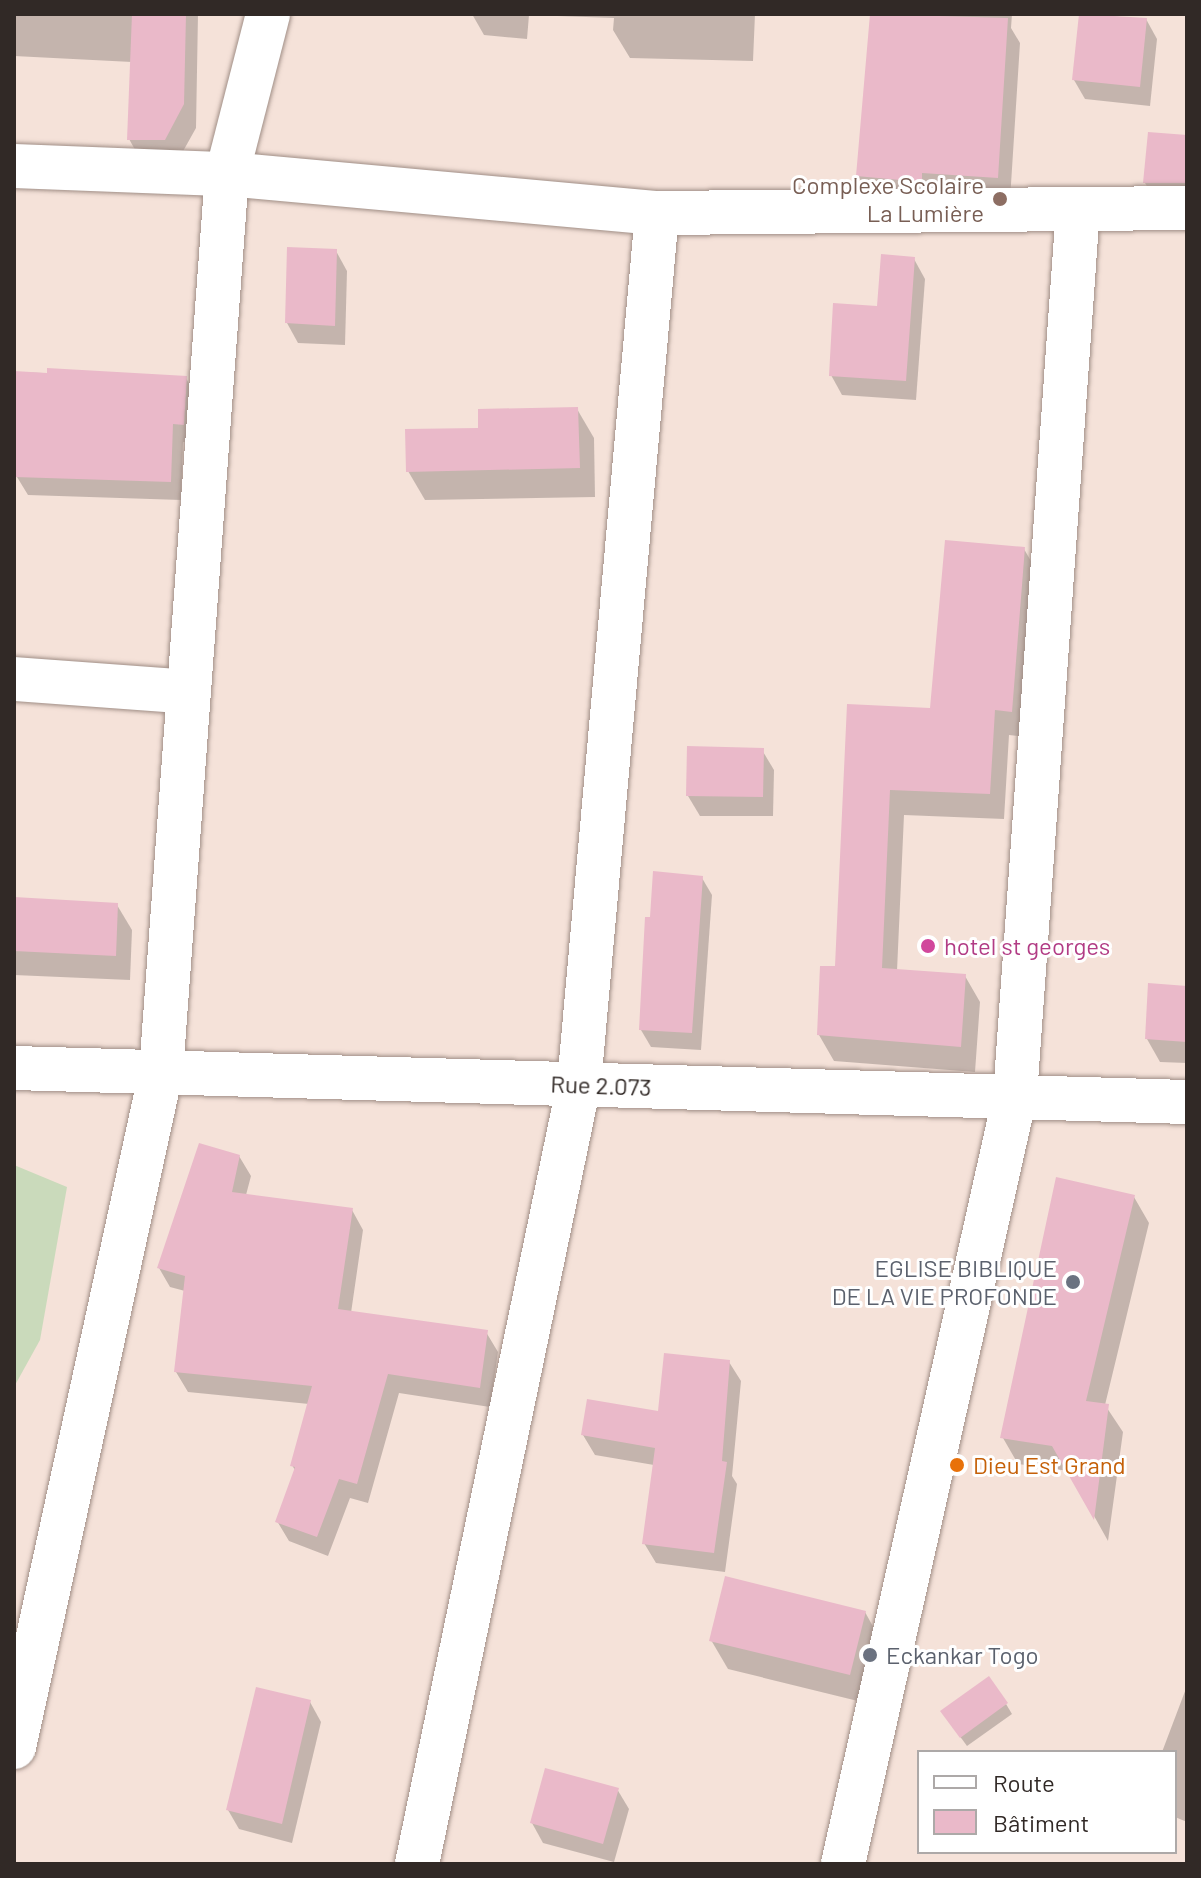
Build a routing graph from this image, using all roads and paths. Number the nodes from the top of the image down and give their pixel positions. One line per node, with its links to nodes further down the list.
1 (268, 14): 3 (street)
2 (14, 166): 3 (street)
3 (227, 174): 6 (street); 8 (street)
4 (1187, 208): 5 (street)
5 (1078, 209): 6 (street); 12 (street)
6 (657, 213): 11 (street)
7 (14, 679): 8 (street)
8 (189, 692): 10 (street)
9 (14, 1068): 10 (street, Rue 2.073)
10 (161, 1072): 11 (street, Rue 2.073); 14 (street)
11 (579, 1084): 12 (street, Rue 2.073); 15 (street)
12 (1015, 1096): 13 (street, Rue 2.073); 16 (street)
13 (1187, 1102)
14 (14, 1747)
15 (417, 1864)
16 (843, 1864)

